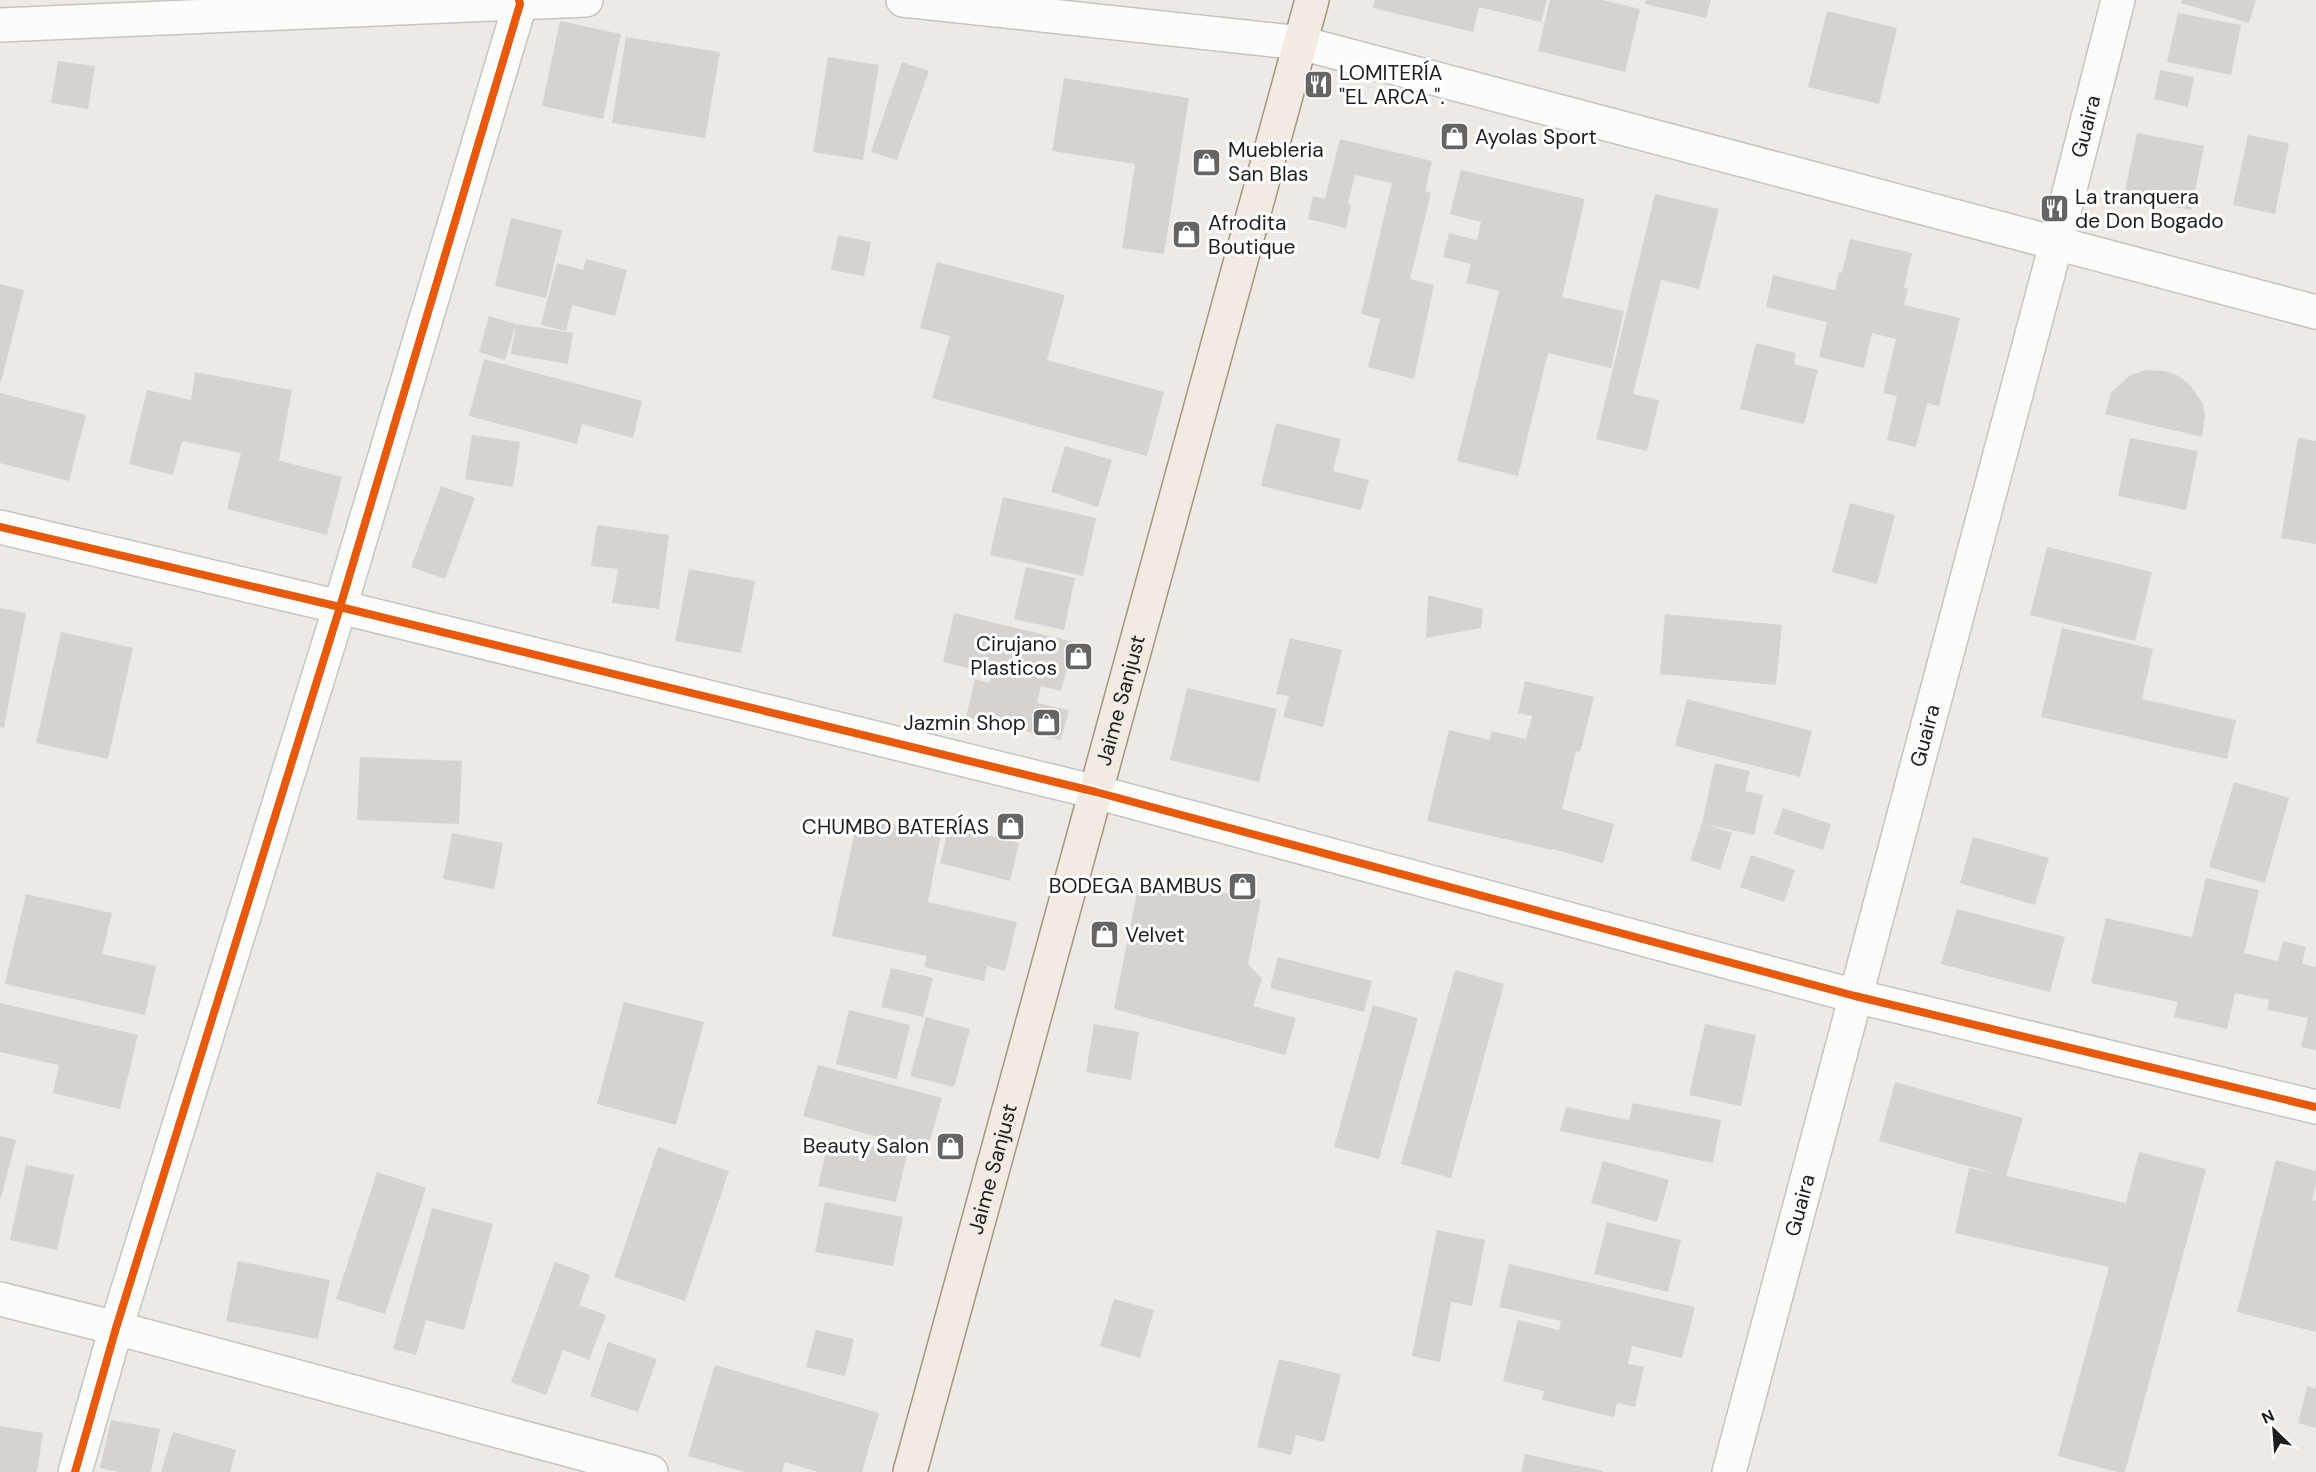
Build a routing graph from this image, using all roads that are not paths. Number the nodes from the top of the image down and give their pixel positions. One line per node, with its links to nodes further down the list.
1 (586, 0): 5 (street)
2 (903, 0): 7 (street)
3 (1312, 0): 7 (main road, Jaime Sanjust)
4 (2118, 0): 8 (street, Guaira)
5 (520, 2): 6 (street); 11 (street)
6 (0, 25)
7 (1301, 43): 8 (street); 12 (main road, Jaime Sanjust)
8 (2056, 244): 9 (street); 13 (street, Guaira)
9 (2316, 312)
10 (0, 526): 11 (street)
11 (340, 607): 12 (street); 16 (street)
12 (1096, 792): 13 (street); 19 (main road, Jaime Sanjust)
13 (1856, 996): 14 (street); 20 (street, Guaira)
14 (2316, 1107)
15 (0, 1299): 16 (street)
16 (116, 1328): 17 (street); 18 (street)
17 (75, 1472)
18 (651, 1472)
19 (910, 1472)
20 (1729, 1472)

